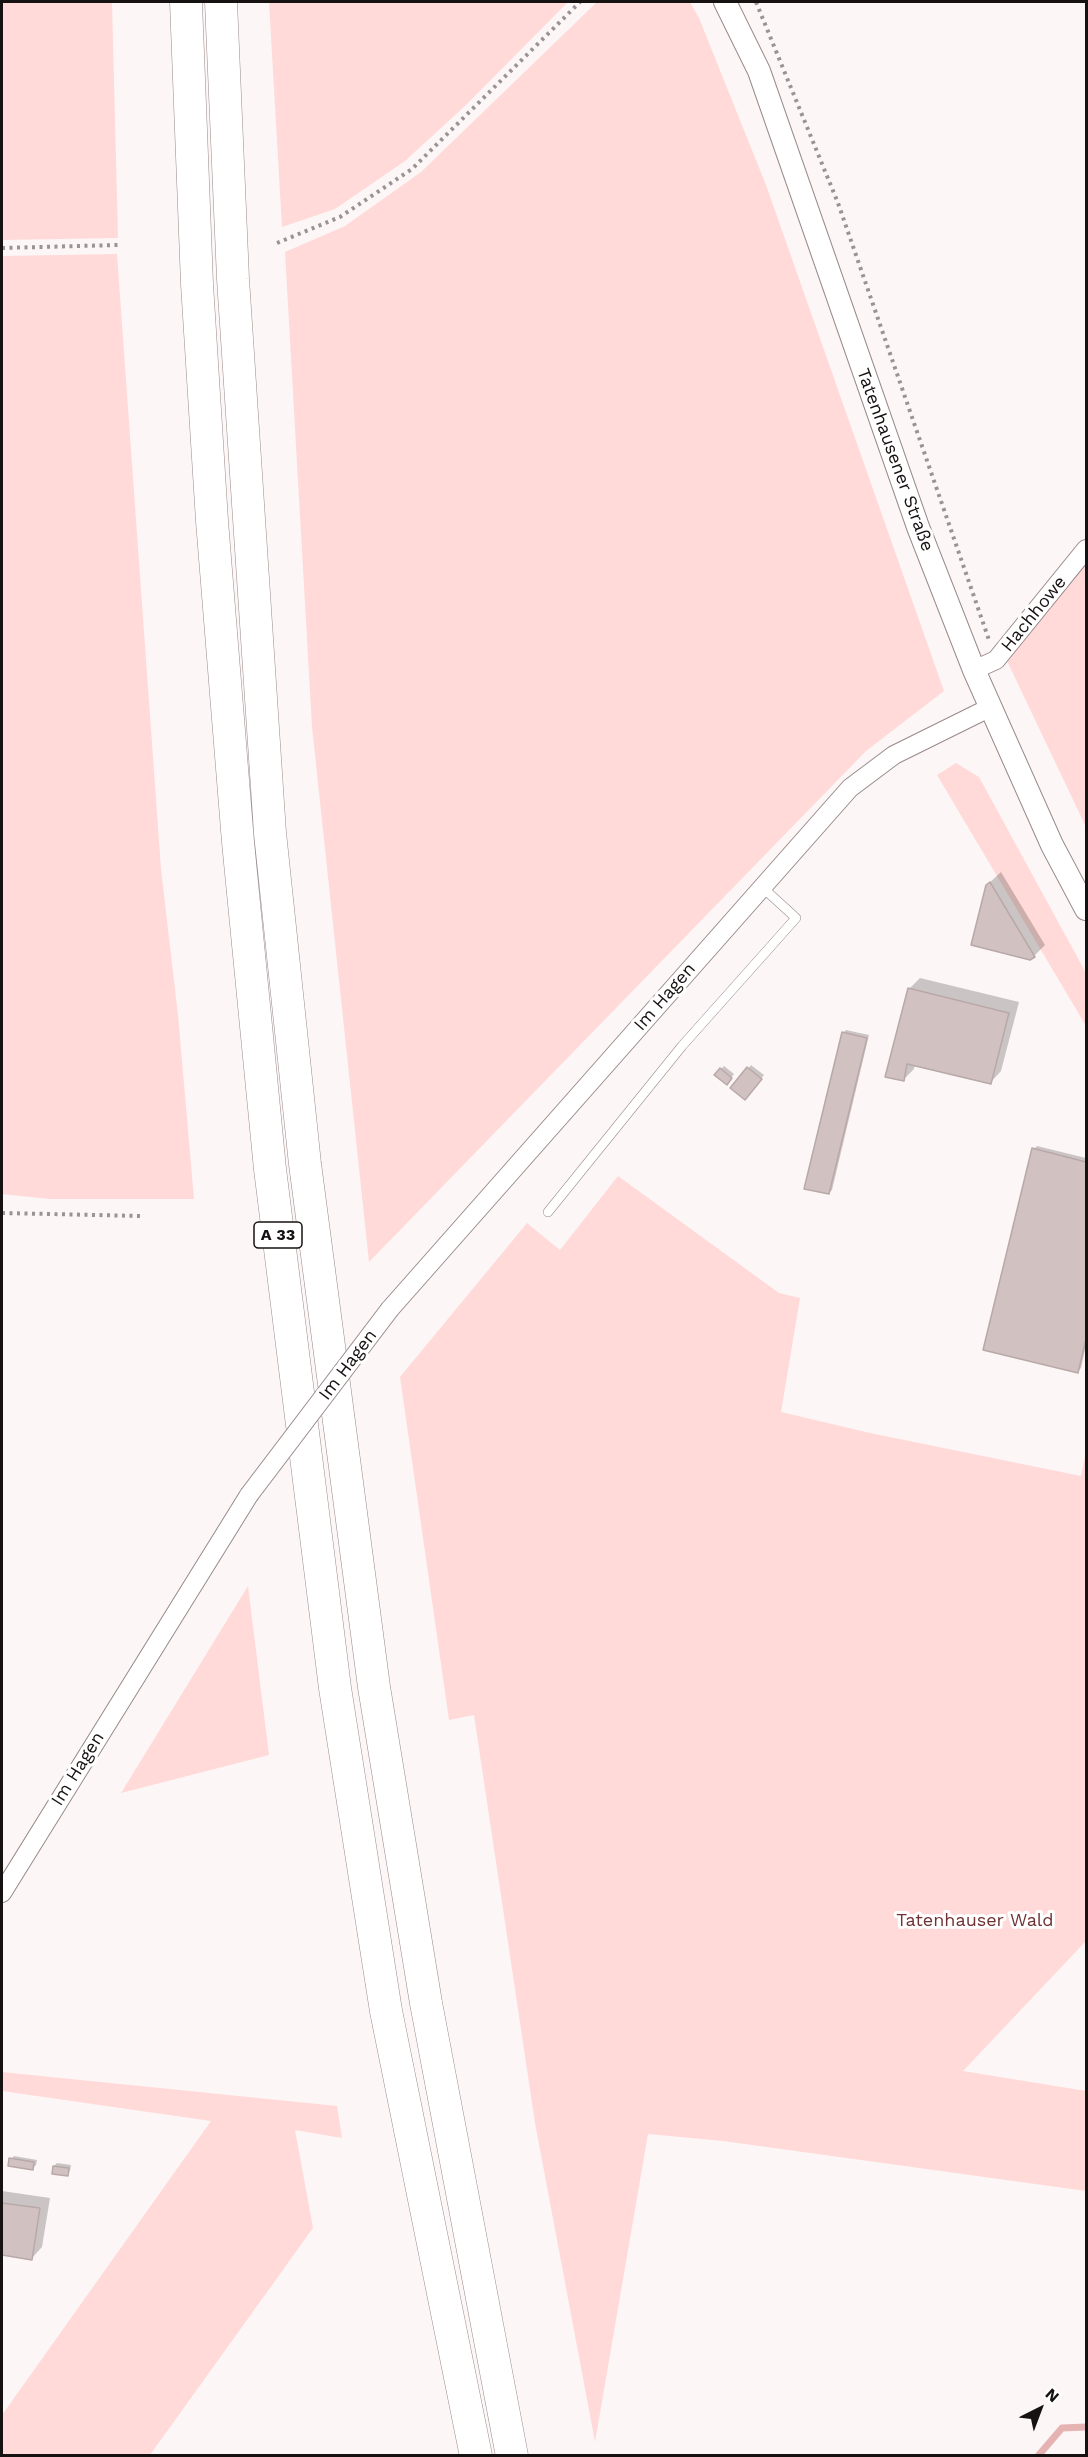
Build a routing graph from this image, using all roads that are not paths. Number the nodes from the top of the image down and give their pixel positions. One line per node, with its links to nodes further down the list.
1 (186, 2): 11 (highway, A 33)
2 (221, 2): 12 (highway, A 33)
3 (725, 2): 5 (street, Tatenhausener Straße)
4 (1086, 549): 5 (street, Hachhowe)
5 (974, 670): 6 (street, Tatenhausener Straße)
6 (990, 708): 7 (street, Im Hagen); 8 (street, Tatenhausener Straße)
7 (762, 887): 9 (lane); 10 (street, Im Hagen, bridge)
8 (1086, 909)
9 (548, 1212)
10 (2, 1893)
11 (476, 2456)
12 (512, 2456)

